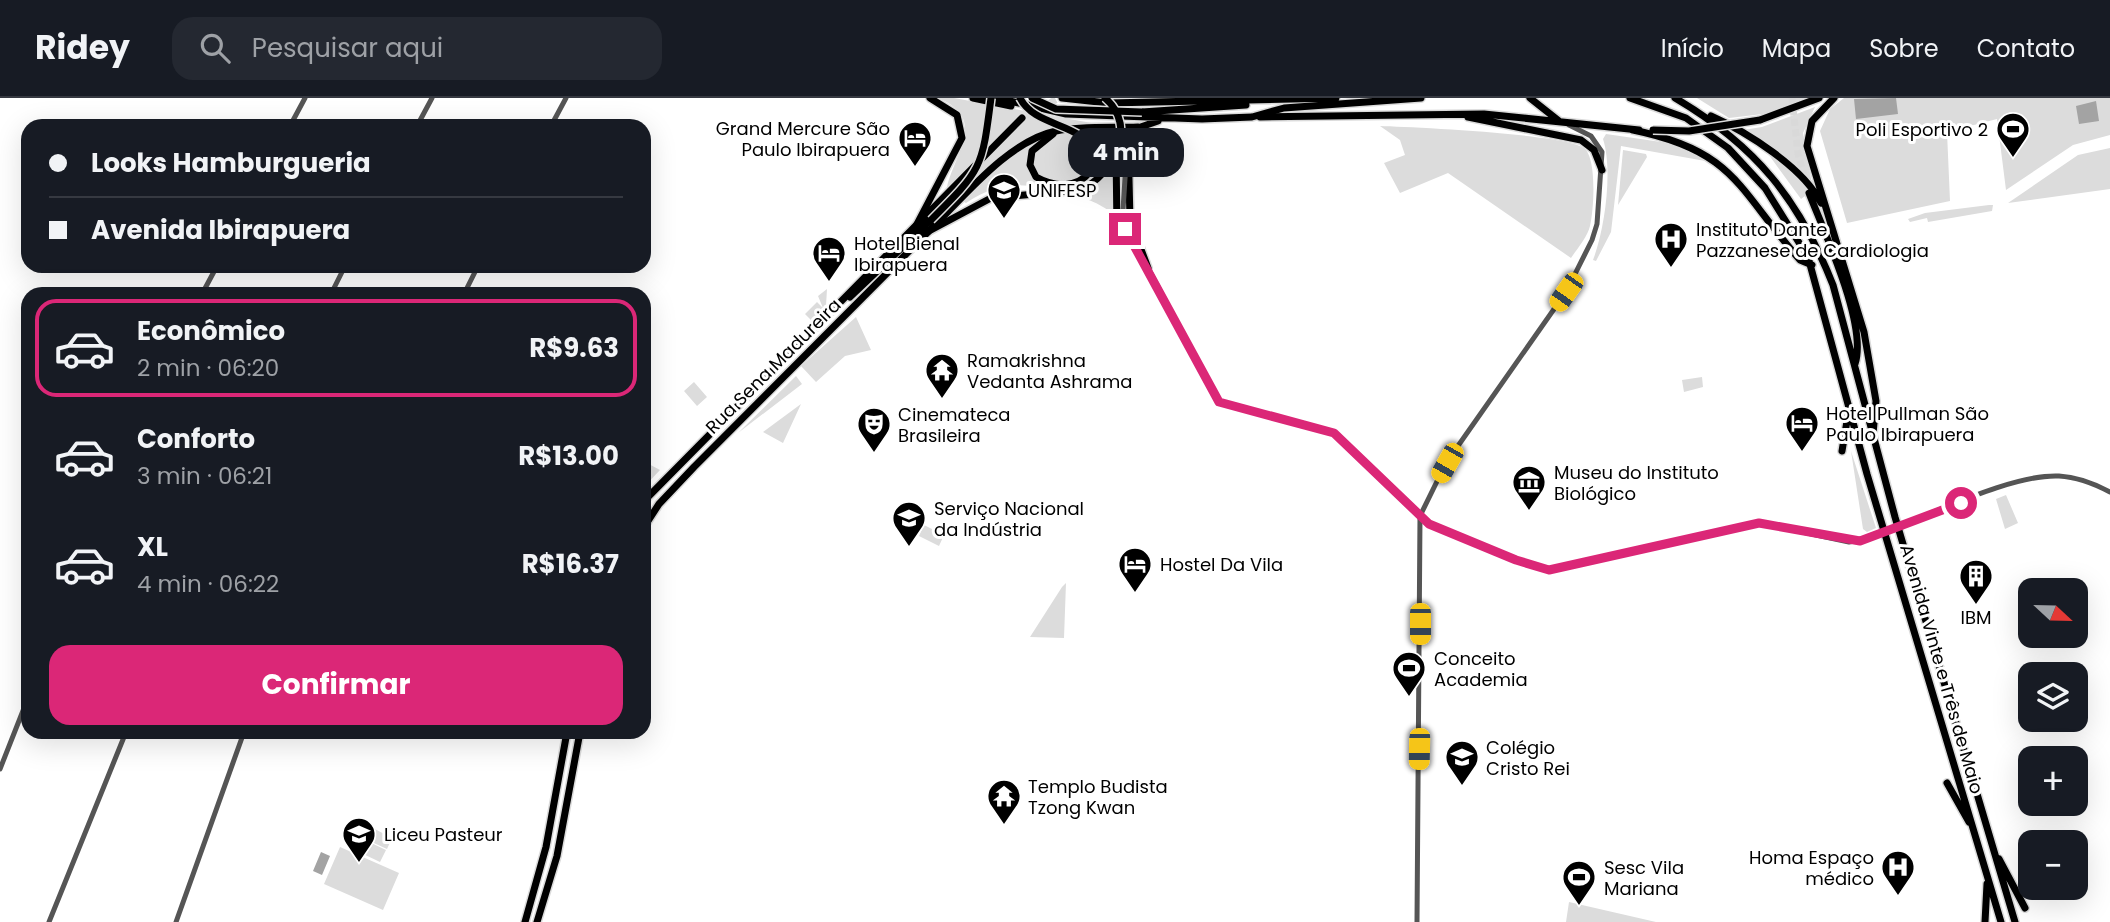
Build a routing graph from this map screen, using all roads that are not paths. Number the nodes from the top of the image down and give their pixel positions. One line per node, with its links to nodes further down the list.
1 (305, 98): 26 (street)
2 (432, 98): 27 (street)
3 (566, 98): 28 (street)
4 (930, 98): 40 (main road)
5 (973, 98): 20 (main road)
6 (991, 98): 45 (main road, bridge)
7 (997, 98): 20 (main road)
8 (1020, 98): 33 (main road, bridge)
9 (1032, 98): 19 (main road, bridge)
10 (1062, 98): 19 (main road)
11 (1105, 98): 29 (main road, bridge)
12 (1336, 98): 19 (main road)
13 (1421, 98): 24 (main road)
14 (1530, 98): 30 (main road)
15 (1630, 98): 43 (main road, Avenida Vinte e Três de Maio)
16 (1675, 98): 22 (main road, Avenida Vinte e Três de Maio)
17 (1819, 98): 34 (main road, bridge)
18 (1834, 98): 39 (main road)
19 (1271, 100)
20 (1029, 107): 23 (main road)
21 (1450, 114): 24 (main road); 30 (main road); 37 (main road)
22 (1701, 114): 39 (main road); 46 (main road, Avenida Vinte e Três de Maio)
23 (1169, 117): 24 (main road); 31 (main road, Rua Sena Madureira)
24 (1252, 117)
25 (1021, 118): 40 (main road, Rua Sena Madureira)
26 (294, 119)
27 (421, 119)
28 (555, 119)
29 (1120, 119): 42 (main road, bridge); 44 (street, bridge)
30 (1563, 122): 34 (main road); 37 (street)
31 (1138, 127): 32 (main road, Rua Sena Madureira); 36 (main road)
32 (1093, 128): 33 (main road, Rua Sena Madureira); 35 (main road)
33 (1057, 131): 42 (main road, Rua Sena Madureira)
34 (1633, 131): 43 (main road)
35 (1116, 150): 36 (main road); 41 (main road)
36 (1128, 156): 44 (main road)
37 (1602, 170): 53 (street)
38 (1809, 193): 46 (main road)
39 (1828, 211): 48 (main road)
40 (917, 224): 45 (main road, Rua Sena Madureira)
41 (1117, 230)
42 (929, 231): 52 (main road, Rua Sena Madureira)
43 (1812, 265): 47 (main road, Avenida Vinte e Três de Maio)
44 (1148, 268): 53 (street)
45 (837, 304): 51 (main road, Rua Sena Madureira)
46 (1855, 365): 48 (main road, Avenida Vinte e Três de Maio)
47 (1850, 405): 49 (main road); 61 (main road, Avenida Vinte e Três de Maio)
48 (1873, 434): 62 (main road, Avenida Vinte e Três de Maio)
49 (1842, 451)
50 (2110, 492): 53 (street, bridge)
51 (651, 494)
52 (651, 516)
53 (1420, 516): 69 (street)
54 (21, 716): 59 (street)
55 (124, 739): 65 (street)
56 (241, 739): 66 (street)
57 (566, 739): 67 (main road)
58 (579, 739): 68 (main road)
59 (0, 769)
60 (1947, 783): 61 (main road)
61 (1972, 826): 63 (main road, Avenida Vinte e Três de Maio)
62 (1997, 856): 64 (main road); 72 (main road, Avenida Vinte e Três de Maio)
63 (1988, 876): 70 (main road); 71 (main road, Avenida Vinte e Três de Maio)
64 (2025, 908)
65 (48, 922)
66 (176, 922)
67 (525, 922)
68 (537, 922)
69 (1417, 922)
70 (1985, 922)
71 (2001, 922)
72 (2015, 922)

